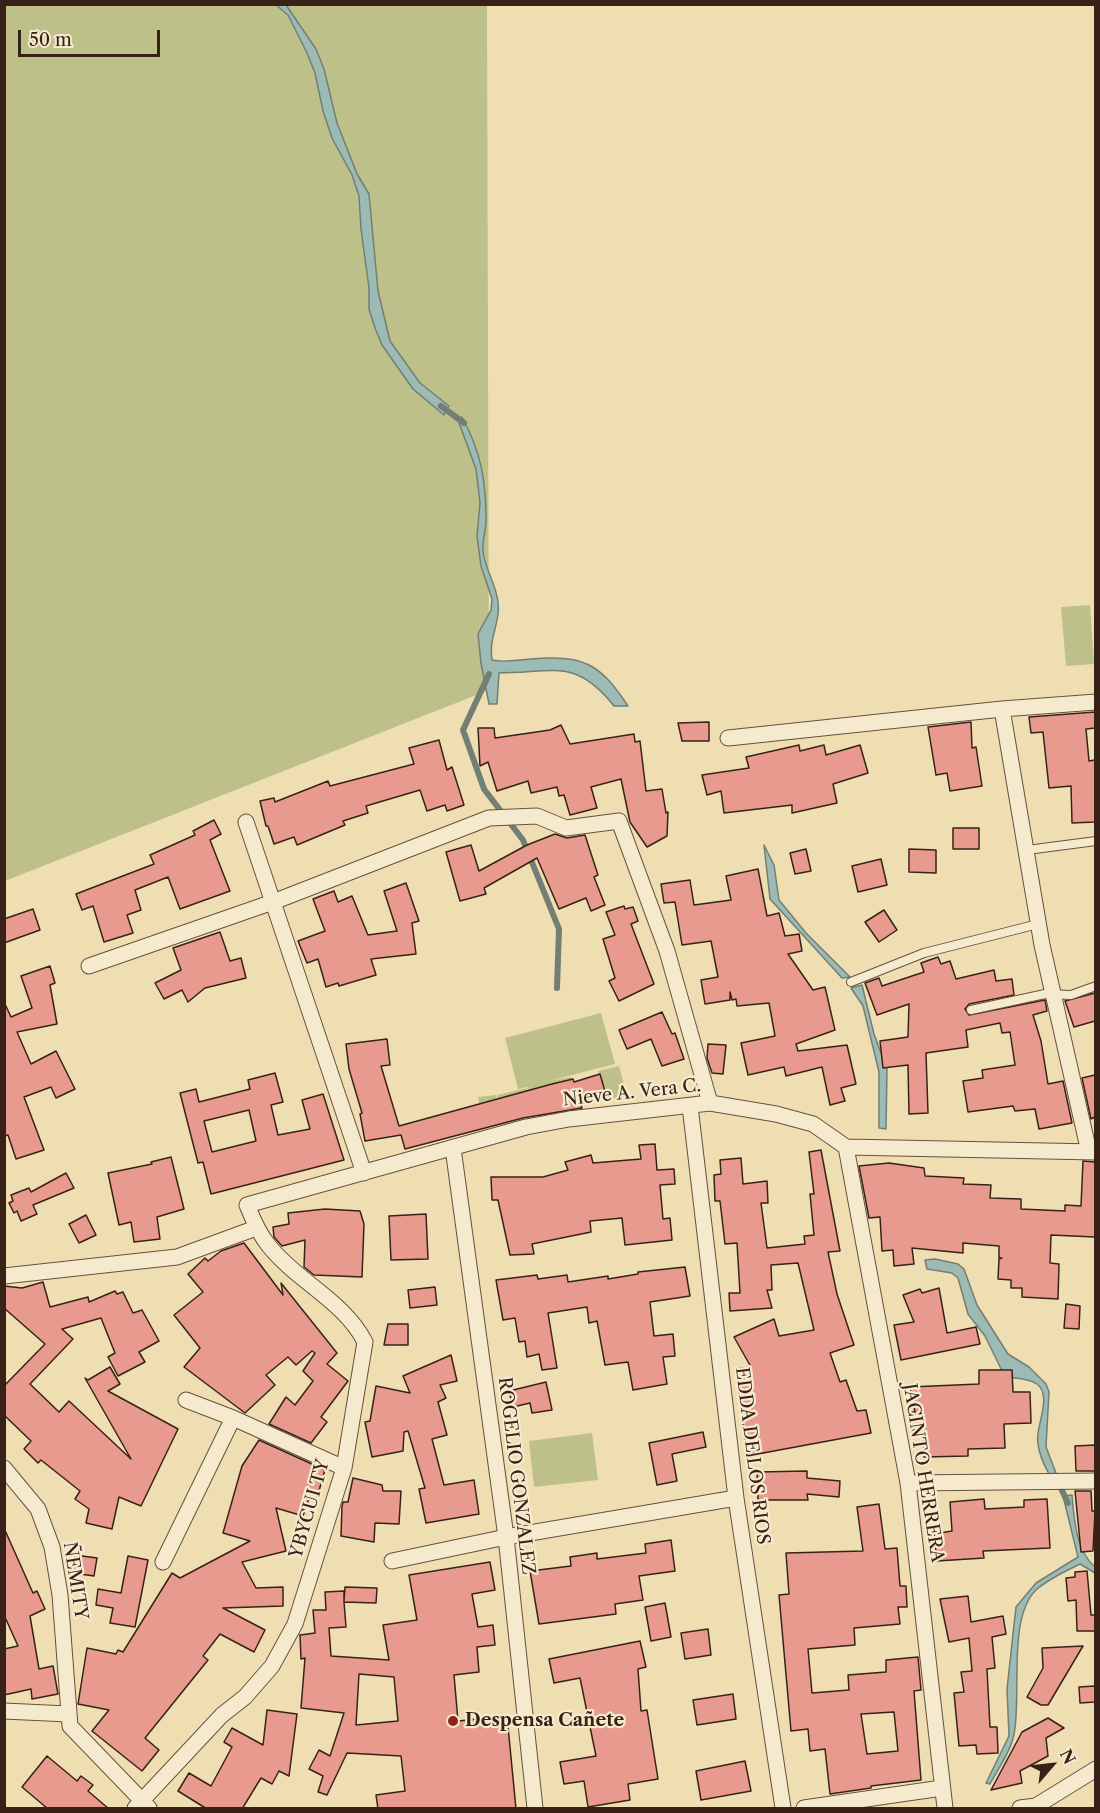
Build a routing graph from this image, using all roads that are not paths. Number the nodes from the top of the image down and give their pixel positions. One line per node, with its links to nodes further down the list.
1 (1095, 702): 2 (street)
2 (1002, 709): 3 (street); 6 (street)
3 (728, 738)
4 (246, 822): 7 (street)
5 (1095, 841): 6 (lane)
6 (1027, 850): 8 (street)
7 (273, 902): 9 (street); 14 (street); 19 (street)
8 (1038, 924): 10 (lane); 12 (street)
9 (89, 966)
10 (851, 982)
11 (1095, 986): 12 (lane)
12 (1053, 993): 13 (lane); 18 (street)
13 (972, 1010)
14 (710, 1103): 15 (street, Nieve A. Vera C.); 16 (street, Nieve A. Vera C.)
15 (690, 1106): 17 (street, Nieve A. Vera C.); 29 (street, EDDA DE LOS RIOS)
16 (846, 1147): 18 (street); 28 (street, JACINTO HERRERA)
17 (453, 1148): 19 (street, Nieve A. Vera C.); 30 (street, ROGELIO GONZALEZ)
18 (1092, 1152)
19 (363, 1173): 20 (street, Nieve A. Vera C.)
20 (247, 1205): 21 (street, YBYCUI TY)
21 (256, 1228): 22 (street); 26 (street, YBYCUI TY)
22 (5, 1274)
23 (186, 1400): 24 (street)
24 (233, 1418): 26 (street); 32 (street)
25 (4, 1468): 34 (street, ÑEMITY)
26 (344, 1468): 37 (street, YBYCUI TY)
27 (1095, 1481): 28 (street)
28 (908, 1483): 36 (street, JACINTO HERRERA)
29 (736, 1498): 30 (street); 39 (street, EDDA DE LOS RIOS)
30 (506, 1537): 31 (street); 38 (street, ROGELIO GONZALEZ)
31 (392, 1561)
32 (163, 1563)
33 (4, 1711): 34 (street)
34 (68, 1714): 37 (street)
35 (1095, 1769): 42 (street)
36 (942, 1788): 40 (street); 41 (street, JACINTO HERRERA)
37 (141, 1806)
38 (535, 1809)
39 (783, 1809)
40 (804, 1809)
41 (945, 1809)
42 (1020, 1809)

